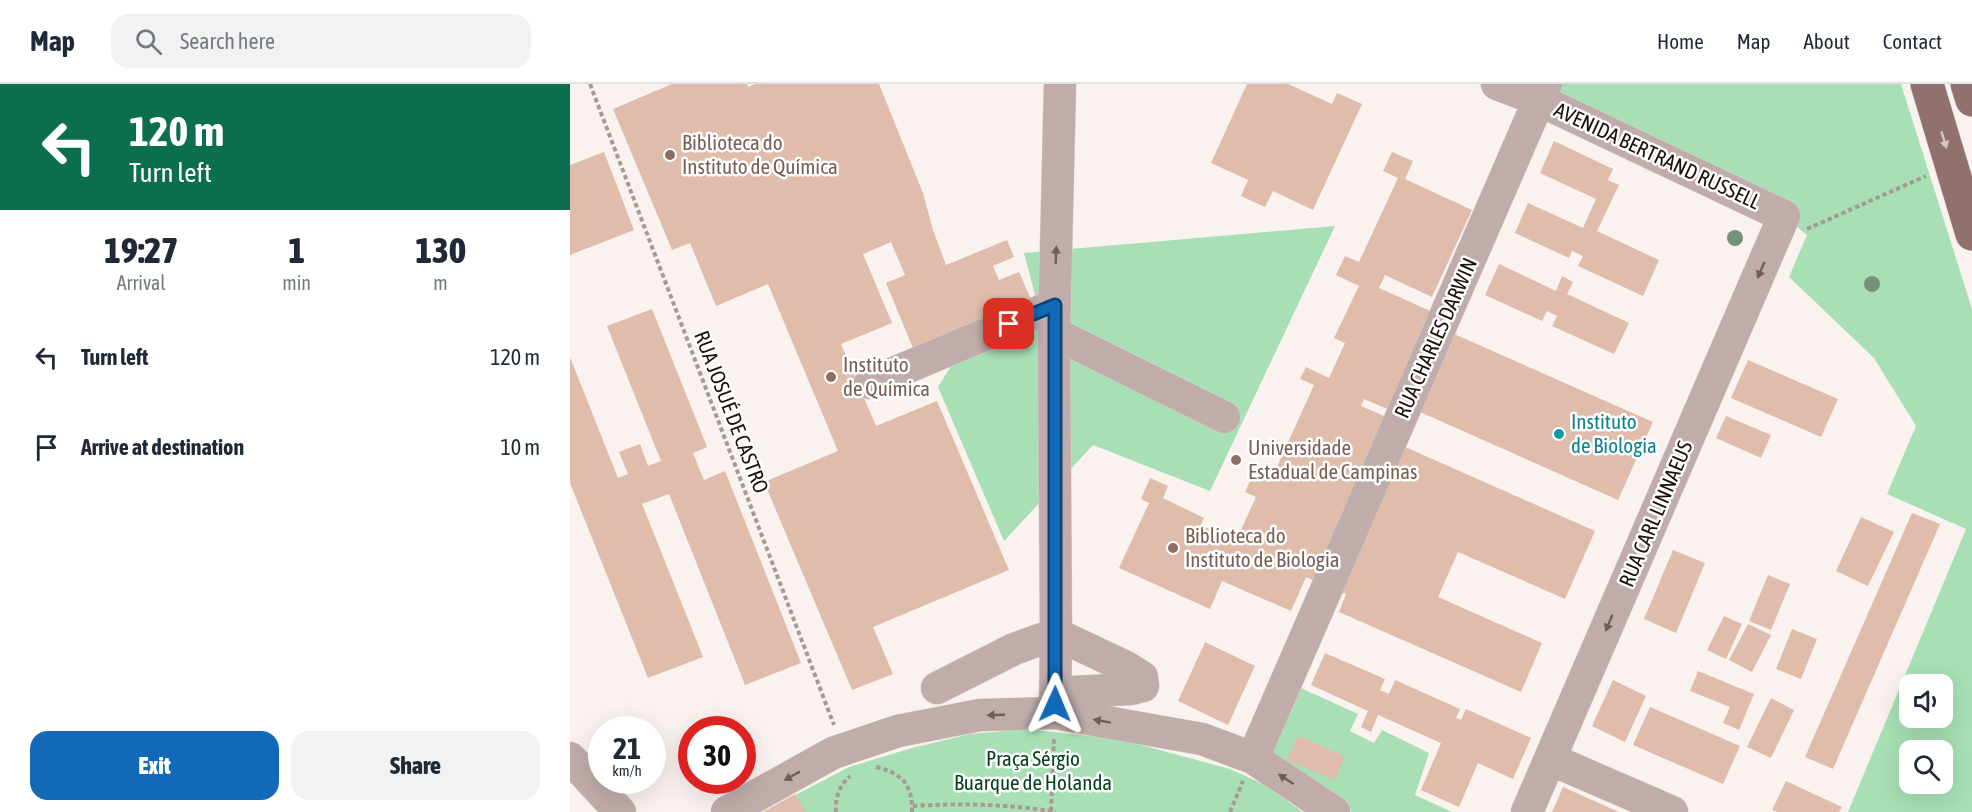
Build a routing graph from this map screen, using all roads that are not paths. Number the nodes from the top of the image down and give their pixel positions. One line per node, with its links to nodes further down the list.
1 (1060, 84): 9 (street, one-way to 1)
2 (1497, 84): 5 (street, AVENIDA BERTRAND RUSSELL)
3 (1927, 84): 8 (main road, one-way to 8)
4 (1967, 84): 6 (main road)
5 (1543, 92): 7 (street, AVENIDA BERTRAND RUSSELL); 16 (street, RUA CHARLES DARWIN)
6 (1972, 100)
7 (1778, 230): 17 (street, RUA CARL LINNAEUS, one-way to 17)
8 (1972, 234)
9 (1055, 319): 10 (street); 11 (street); 12 (street)
10 (870, 383)
11 (1224, 417)
12 (1056, 634): 13 (street); 14 (street); 14 (street)
13 (937, 688)
14 (1061, 712): 16 (street, one-way to 14); 19 (street, one-way to 19)
15 (570, 758): 18 (street)
16 (1253, 758): 20 (street, one-way to 16)
17 (1550, 759): 21 (street, RUA CARL LINNAEUS); 22 (street)
18 (620, 812)
19 (727, 812)
20 (1334, 812)
21 (1527, 812)
22 (1672, 812)

